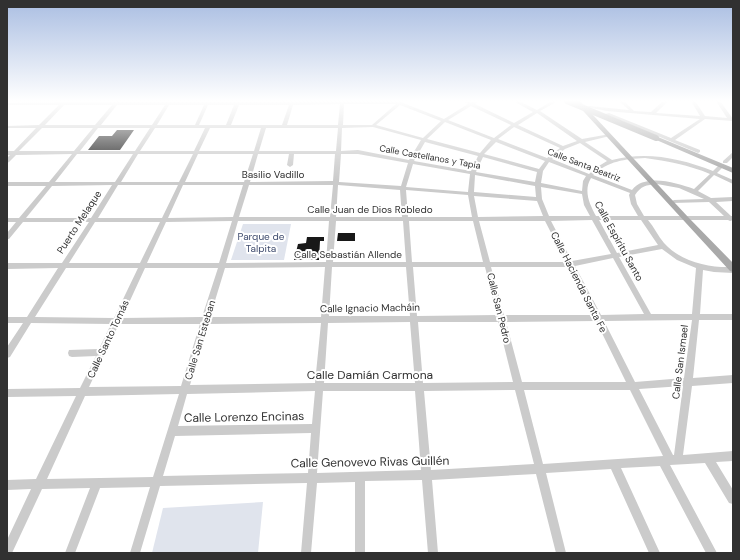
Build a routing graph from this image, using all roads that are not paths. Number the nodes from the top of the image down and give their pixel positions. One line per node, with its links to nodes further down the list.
1 (40, 127): 33 (street)
2 (97, 127): 34 (street)
3 (152, 127): 26 (street, Puerto Melaque)
4 (208, 127): 27 (street, Calle Santo Tomás)
5 (264, 127): 28 (street, Calle San Esteban)
6 (340, 127): 30 (street)
7 (377, 127): 22 (street)
8 (437, 127): 22 (street)
9 (463, 127): 21 (street, Calle Santa Beatriz)
10 (511, 127): 21 (street, Calle San Pedro)
11 (519, 127): 25 (street)
12 (560, 127): 24 (street)
13 (602, 127): 19 (main road)
14 (607, 127): 37 (main road)
15 (625, 127): 39 (street)
16 (633, 127): 20 (main road, bridge)
17 (640, 127): 23 (street)
18 (691, 127): 23 (street)
19 (608, 135): 24 (street, Calle Hacienda Santa Fe); 37 (main road)
20 (657, 137): 31 (main road); 39 (main road)
21 (494, 139): 36 (street, Calle San Pedro); 38 (street, Calle Santa Beatriz)
22 (423, 140): 36 (street); 41 (street)
23 (672, 140): 31 (street)
24 (581, 141): 25 (street, Calle Hacienda Santa Fe); 42 (street)
25 (563, 148): 38 (street, Calle Hacienda Santa Fe)
26 (136, 152): 27 (street, Calle Castellanos y Tapia); 34 (street, Calle Castellanos y Tapia); 56 (street, Puerto Melaque)
27 (197, 152): 28 (street, Calle Castellanos y Tapia); 57 (street, Calle Santo Tomás)
28 (256, 152): 29 (street, Calle Castellanos y Tapia); 58 (street, Calle San Esteban)
29 (292, 152): 30 (street, Calle Castellanos y Tapia); 44 (street)
30 (338, 152): 41 (street, Calle Castellanos y Tapia); 52 (street)
31 (698, 152): 43 (main road)
32 (7, 153): 33 (street, Calle Castellanos y Tapia)
33 (15, 153): 34 (street, Calle Castellanos y Tapia); 40 (street)
34 (76, 153): 55 (street)
35 (733, 154): 43 (street)
36 (480, 155): 46 (street); 48 (street, Calle San Pedro)
37 (632, 157): 42 (street); 49 (street); 53 (main road)
38 (548, 160): 46 (street, Calle Hacienda Santa Fe); 50 (street, Calle Santa Beatriz)
39 (706, 160): 43 (main road)
40 (7, 161)
41 (410, 161): 48 (street, Calle Castellanos y Tapia); 60 (street)
42 (610, 161): 50 (street)
43 (723, 164): 45 (main road); 47 (main road); 49 (street)
44 (290, 165)
45 (733, 166)
46 (540, 171): 59 (street, Calle Hacienda Santa Fe)
47 (733, 171)
48 (473, 172): 59 (street, Calle Castellanos y Tapia); 64 (street, Calle San Pedro)
49 (715, 173): 51 (street); 61 (street)
50 (589, 175): 62 (street, Calle Espíritu Santo); 63 (street, Calle Santa Beatriz)
51 (733, 182)
52 (335, 183): 58 (street, Basilio Vadillo); 60 (street, Basilio Vadillo); 79 (street)
53 (655, 183): 61 (street); 63 (street); 68 (main road); 74 (main road)
54 (7, 184): 55 (street, Basilio Vadillo)
55 (50, 184): 56 (street, Basilio Vadillo); 76 (street)
56 (116, 184): 57 (street, Basilio Vadillo); 77 (street, Puerto Melaque)
57 (182, 184): 58 (street, Basilio Vadillo); 78 (street, Calle Santo Tomás)
58 (247, 184): 69 (street, Calle San Esteban)
59 (538, 184): 62 (street, Calle Castellanos y Tapia); 65 (street, Calle Hacienda Santa Fe)
60 (403, 188): 64 (street, Basilio Vadillo); 70 (street)
61 (695, 191): 67 (street)
62 (584, 192): 72 (street, Calle Espíritu Santo)
63 (632, 192): 73 (street)
64 (471, 193): 65 (street, Basilio Vadillo); 80 (street, Calle San Pedro)
65 (539, 198): 71 (street, Calle Hacienda Santa Fe)
66 (733, 199): 67 (street)
67 (711, 200): 68 (street); 81 (street)
68 (674, 202): 74 (main road)
69 (236, 219): 78 (street, Calle Juan de Dios Robledo); 79 (street, Calle Juan de Dios Robledo); 86 (street, Calle San Esteban)
70 (405, 219): 79 (street, Calle Juan de Dios Robledo); 80 (street, Calle Juan de Dios Robledo); 88 (street)
71 (546, 219): 72 (street, Calle Juan de Dios Robledo); 80 (street, Calle Juan de Dios Robledo); 89 (street, Calle Hacienda Santa Fe)
72 (595, 219): 73 (street, Calle Juan de Dios Robledo); 84 (street, Calle Espíritu Santo)
73 (643, 219): 74 (street, Calle Juan de Dios Robledo); 83 (street)
74 (687, 219): 81 (street, Calle Juan de Dios Robledo); 94 (main road)
75 (7, 220): 76 (street, Calle Juan de Dios Robledo)
76 (20, 220): 77 (street, Calle Juan de Dios Robledo); 82 (street)
77 (92, 220): 78 (street, Calle Juan de Dios Robledo); 91 (street, Puerto Melaque)
78 (165, 220): 92 (street, Calle Santo Tomás)
79 (333, 220): 87 (street)
80 (476, 220): 85 (street, Calle San Pedro)
81 (732, 220)
82 (7, 237)
83 (663, 246): 84 (street, Calle Sebastián Allende); 93 (street)
84 (616, 255): 89 (street, Calle Sebastián Allende); 97 (street, Calle Espíritu Santo)
85 (487, 263): 88 (street, Calle Sebastián Allende); 89 (street, Calle Sebastián Allende); 100 (street, Calle San Pedro)
86 (223, 264): 87 (street, Calle Sebastián Allende); 92 (street, Calle Sebastián Allende); 104 (street, Calle San Esteban)
87 (329, 264): 88 (street, Calle Sebastián Allende); 101 (street)
88 (409, 264): 99 (street)
89 (570, 264): 96 (street, Calle Hacienda Santa Fe)
90 (7, 266): 91 (street, Calle Sebastián Allende)
91 (63, 266): 92 (street, Calle Sebastián Allende); 103 (street, Puerto Melaque)
92 (143, 266): 105 (street, Calle Santo Tomás)
93 (700, 267): 94 (street); 98 (street, Calle San Ismael)
94 (733, 269)
95 (733, 316): 98 (street, Calle Ignacio Macháin)
96 (598, 317): 97 (street, Calle Ignacio Macháin); 100 (street, Calle Ignacio Macháin); 112 (street, Calle Hacienda Santa Fe)
97 (649, 317): 98 (street, Calle Ignacio Macháin)
98 (696, 317): 110 (street, Calle San Ismael)
99 (414, 318): 100 (street, Calle Ignacio Macháin); 101 (street, Calle Ignacio Macháin); 114 (street)
100 (502, 318): 111 (street, Calle San Pedro)
101 (324, 319): 104 (street, Calle Ignacio Macháin); 113 (street)
102 (7, 320): 103 (street, Calle Ignacio Macháin)
103 (29, 320): 105 (street, Calle Ignacio Macháin); 108 (street, Puerto Melaque)
104 (206, 320): 105 (street, Calle Ignacio Macháin); 115 (street, Calle San Esteban)
105 (117, 321): 106 (street, Calle Santo Tomás)
106 (102, 352): 107 (street); 116 (street, Calle Santo Tomás)
107 (72, 353)
108 (7, 354)
109 (733, 379): 110 (street, Calle Damián Carmona)
110 (688, 382): 112 (street, Calle Damián Carmona); 122 (street, Calle San Ismael)
111 (519, 386): 112 (street, Calle Damián Carmona); 114 (street, Calle Damián Carmona); 124 (street, Calle San Pedro)
112 (632, 386): 122 (street, Calle Hacienda Santa Fe)
113 (319, 387): 114 (street, Calle Damián Carmona); 115 (street, Calle Damián Carmona); 118 (street)
114 (418, 387): 125 (street)
115 (184, 389): 116 (street, Calle Damián Carmona); 119 (street, Calle San Esteban)
116 (83, 391): 117 (street, Calle Damián Carmona); 130 (street, Calle Santo Tomás)
117 (7, 393)
118 (316, 428): 119 (street, Calle Lorenzo Encinas); 126 (street)
119 (172, 431): 128 (street, Calle San Esteban)
120 (733, 456): 121 (street, Calle Genovevo Rivas Guillén)
121 (708, 458): 122 (street, Calle Genovevo Rivas Guillén); 132 (street)
122 (670, 460): 123 (street, Calle Genovevo Rivas Guillén); 141 (street, Calle Hacienda Santa Fe)
123 (614, 464): 124 (street, Calle Genovevo Rivas Guillén); 140 (street)
124 (540, 469): 125 (street, Calle Genovevo Rivas Guillén); 139 (street, Calle San Pedro)
125 (426, 474): 127 (street, Calle Genovevo Rivas Guillén); 138 (street)
126 (312, 476): 127 (street, Calle Genovevo Rivas Guillén); 128 (street, Calle Genovevo Rivas Guillén); 136 (street)
127 (360, 476): 137 (street)
128 (157, 480): 129 (street, Calle Genovevo Rivas Guillén); 135 (street, Calle San Esteban)
129 (97, 482): 130 (street, Calle Genovevo Rivas Guillén); 134 (street)
130 (39, 484): 131 (street, Calle Genovevo Rivas Guillén); 133 (street, Calle Santo Tomás)
131 (7, 485)
132 (733, 499)
133 (7, 552)
134 (70, 553)
135 (135, 553)
136 (306, 553)
137 (360, 553)
138 (433, 553)
139 (561, 553)
140 (655, 553)
141 (712, 553)

